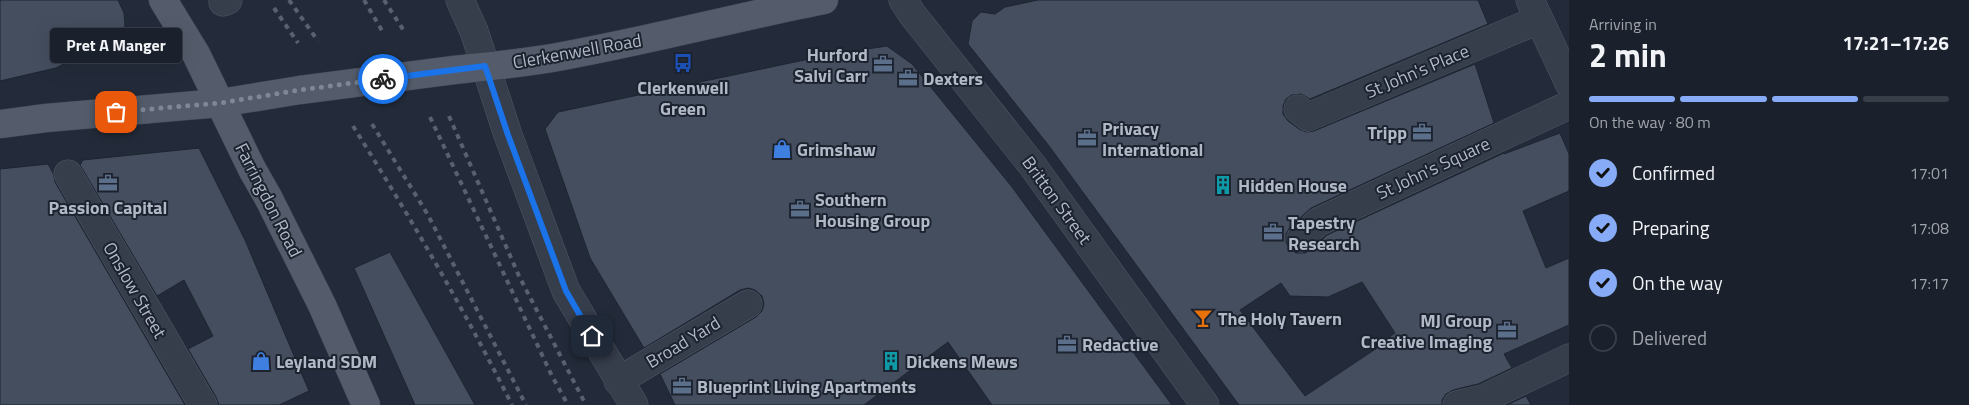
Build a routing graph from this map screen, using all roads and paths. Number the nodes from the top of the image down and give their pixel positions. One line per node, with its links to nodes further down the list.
1 (163, 0): 8 (main road, Farringdon Road)
2 (460, 0): 6 (street)
3 (824, 0): 6 (main road, Clerkenwell Road)
4 (903, 0): 20 (street, Britton Street)
5 (1534, 10): 7 (street); 10 (street, St John's Place)
6 (485, 66): 8 (main road, Clerkenwell Road, bridge); 16 (street)
7 (1569, 83)
8 (220, 103): 11 (main road, Clerkenwell Road); 17 (main road, Farringdon Road)
9 (1569, 105): 13 (street, St John's Square)
10 (1298, 109)
11 (0, 124)
12 (68, 174): 18 (street, Onslow Street)
13 (1301, 238)
14 (748, 304): 16 (street, Broad Yard)
15 (1569, 358): 21 (street)
16 (618, 381): 19 (street)
17 (363, 404)
18 (202, 405)
19 (634, 405)
20 (1205, 405)
21 (1457, 405)

